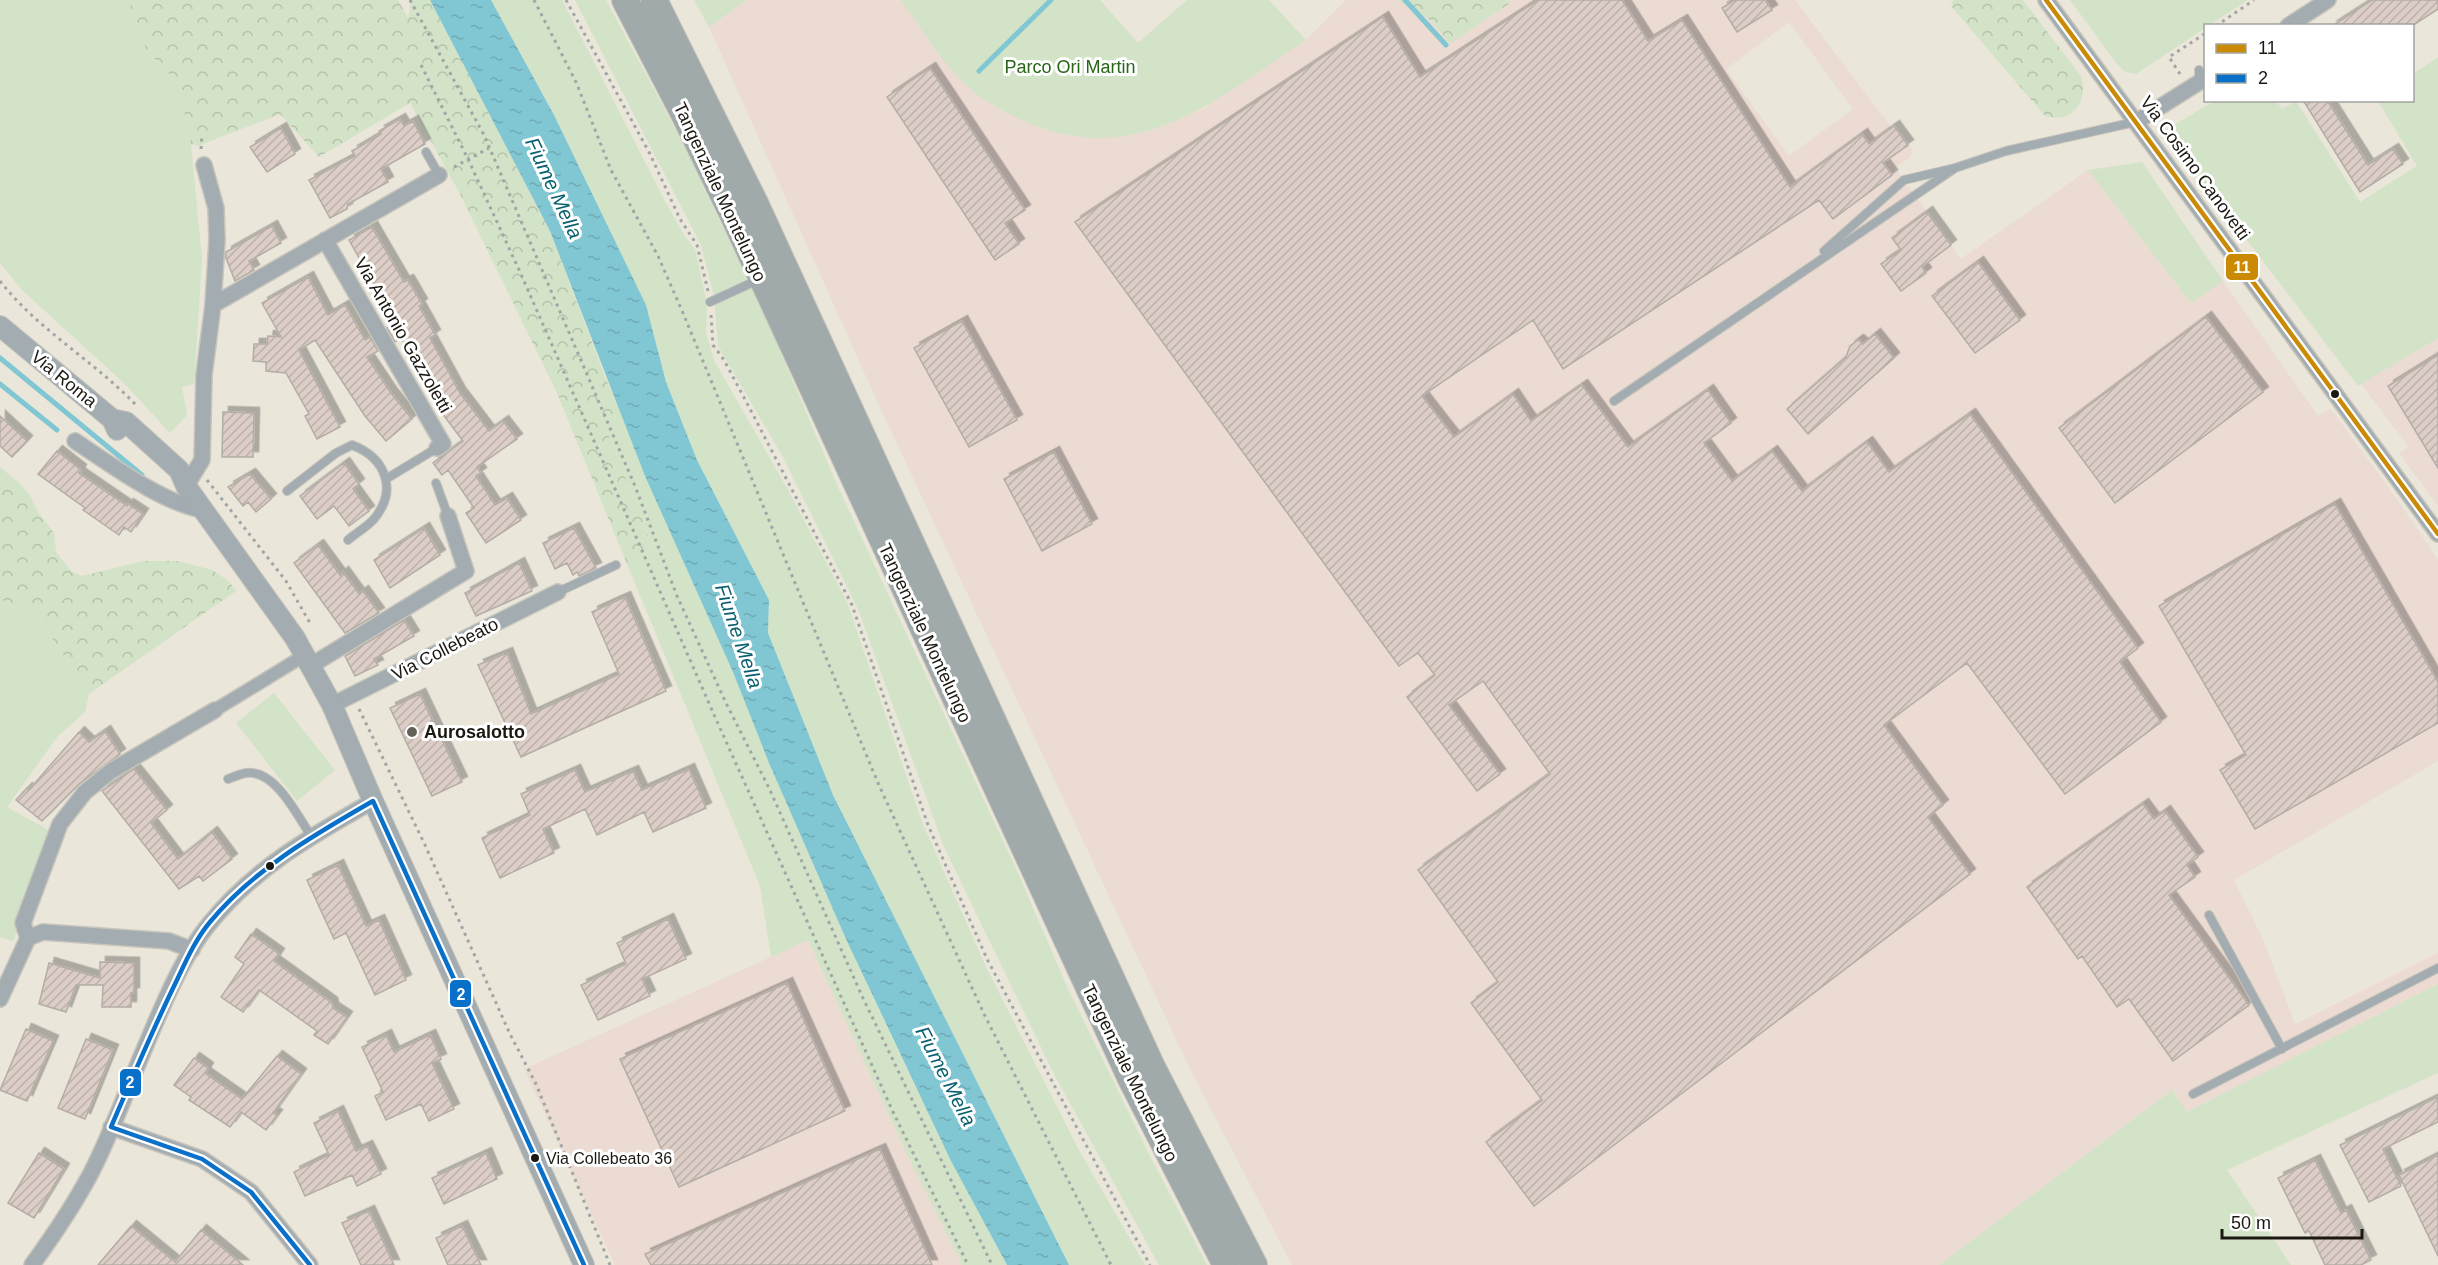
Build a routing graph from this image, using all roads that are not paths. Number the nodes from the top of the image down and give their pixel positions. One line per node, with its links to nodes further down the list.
1 (624, 0): 14 (highway, Tangenziale Montelungo)
2 (654, 0): 51 (highway, Tangenziale Montelungo)
3 (2046, 0): 7 (street, Via Cosimo Canovetti)
4 (2328, 0): 5 (street)
5 (2291, 24)
6 (2201, 77): 7 (street)
7 (2136, 122): 10 (lane); 29 (street, Via Cosimo Canovetti)
8 (426, 152): 11 (lane)
9 (202, 159): 16 (street)
10 (1955, 168): 13 (lane); 13 (lane)
11 (439, 175): 12 (street)
12 (325, 240): 16 (street); 22 (street, Via Antonio Gazzoletti)
13 (1803, 270): 20 (lane)
14 (761, 278): 15 (lane); 50 (highway, Tangenziale Montelungo)
15 (710, 302)
16 (213, 305): 25 (street)
17 (0, 319): 19 (street, Via Roma)
18 (0, 326): 19 (street, Via Roma)
19 (16, 340): 25 (street, Via Roma)
20 (1614, 401)
21 (75, 441): 27 (street)
22 (437, 448): 23 (lane)
23 (386, 479): 26 (lane); 30 (lane)
24 (436, 483): 28 (lane)
25 (186, 486): 27 (street)
26 (287, 491)
27 (203, 510): 33 (street)
28 (448, 516): 33 (street)
29 (2438, 534)
30 (348, 540)
31 (616, 565): 32 (lane)
32 (558, 592): 34 (street, Via Collebeato)
33 (307, 661): 34 (street); 35 (street)
34 (332, 705): 37 (street)
35 (215, 710): 40 (street)
36 (228, 779): 38 (lane)
37 (373, 801): 38 (street); 49 (street)
38 (311, 836): 41 (street)
39 (2209, 915): 44 (lane)
40 (28, 938): 41 (street); 43 (street)
41 (192, 950): 46 (street)
42 (2438, 968): 44 (lane)
43 (0, 999)
44 (2282, 1049): 45 (lane)
45 (2193, 1094)
46 (111, 1127): 47 (street); 48 (street)
47 (32, 1265)
48 (310, 1265)
49 (584, 1265)
50 (1226, 1265)
51 (1254, 1265)

